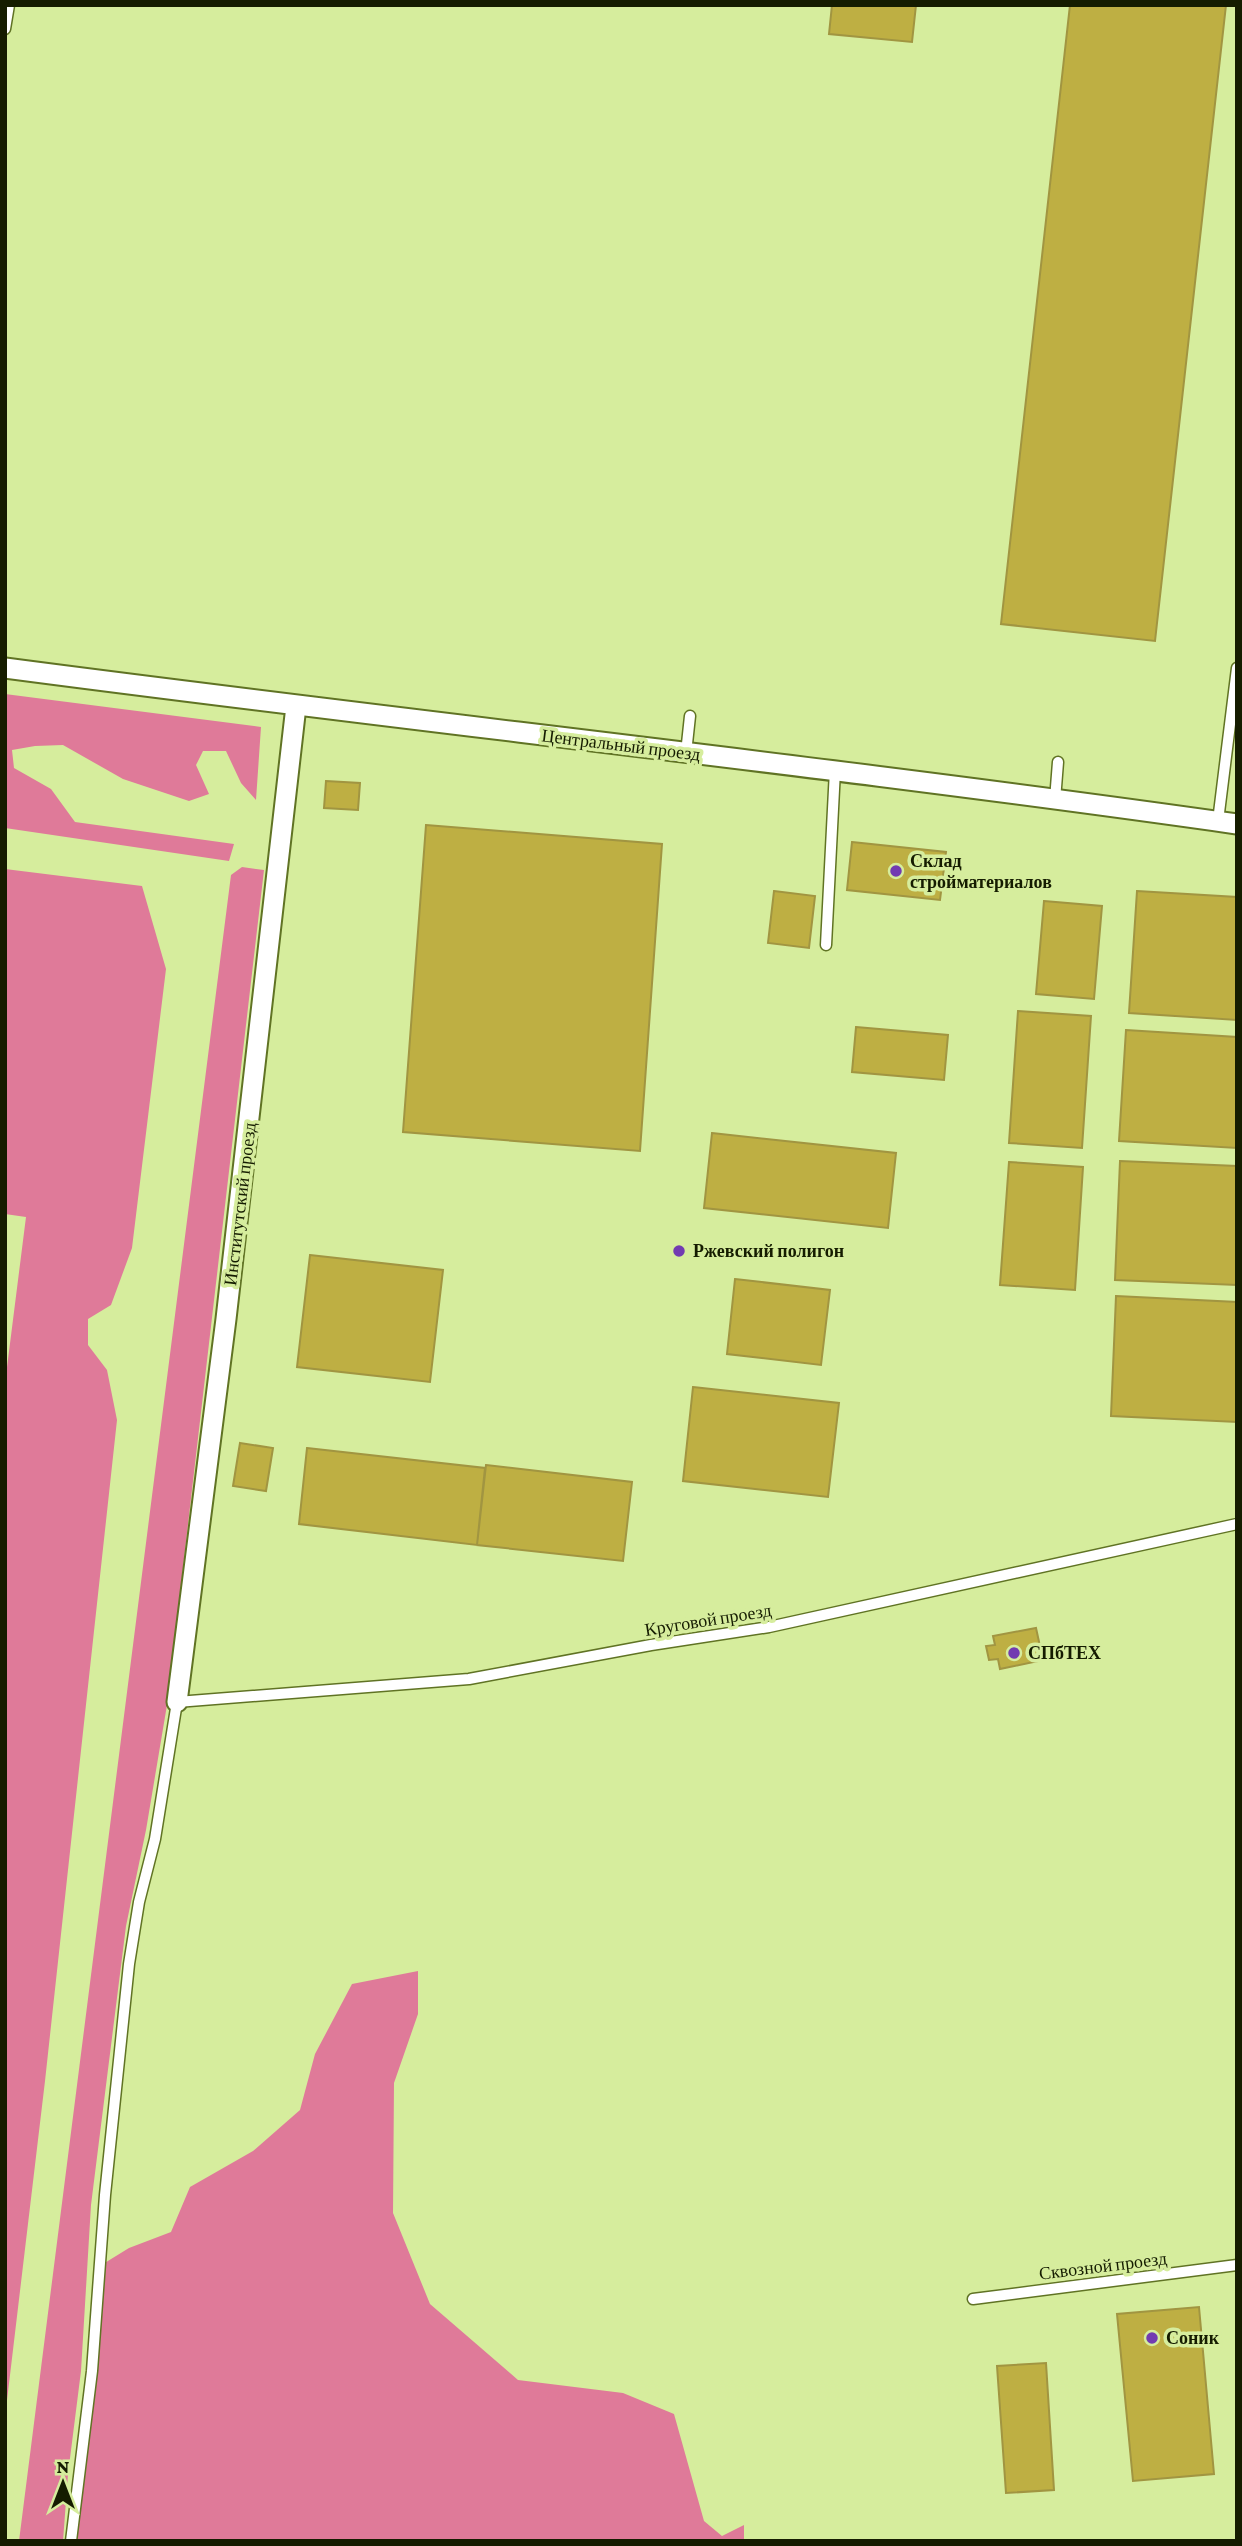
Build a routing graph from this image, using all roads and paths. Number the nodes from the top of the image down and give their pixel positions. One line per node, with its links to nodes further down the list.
1 (9, 5): 2 (lane)
2 (5, 29)
3 (5, 668): 5 (street, Центральный проезд)
4 (1237, 668): 11 (lane)
5 (296, 706): 7 (street, Центральный проезд); 14 (street, Институтский проезд)
6 (690, 716): 7 (lane)
7 (686, 753): 9 (street, Центральный проезд)
8 (1058, 762): 10 (lane)
9 (835, 770): 10 (street, Центральный проезд); 12 (lane)
10 (1055, 800): 11 (street, Центральный проезд)
11 (1227, 823)
12 (826, 946)
13 (1237, 1524): 14 (lane, Круговой проезд)
14 (177, 1702): 17 (lane)
15 (1237, 2264): 16 (lane, Сквозной проезд)
16 (973, 2299)
17 (71, 2541)

